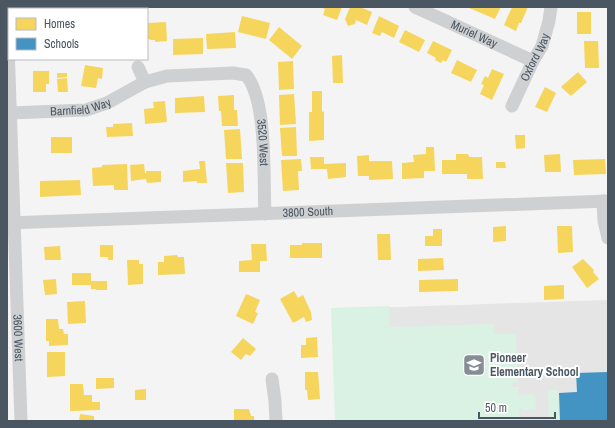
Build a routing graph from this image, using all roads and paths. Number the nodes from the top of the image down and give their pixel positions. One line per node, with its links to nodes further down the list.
1 (415, 7): 6 (street, Muriel Way)
2 (552, 7): 6 (street, Oxford Way)
3 (7, 16): 4 (street, 3600 West)
4 (8, 48)
5 (8, 60): 11 (street, 3600 West)
6 (533, 61): 10 (street, Oxford Way)
7 (138, 67): 9 (street)
8 (246, 74): 9 (street, Barnfield Way); 13 (street, 3520 West)
9 (145, 82): 11 (street, Barnfield Way)
10 (512, 106)
11 (10, 113): 14 (street, 3600 West)
12 (606, 201): 13 (street, 3800 South); 15 (street)
13 (265, 214): 14 (street, 3800 South)
14 (11, 223): 17 (street, 3600 West)
15 (608, 238)
16 (272, 379): 18 (street)
17 (22, 421)
18 (276, 421)

